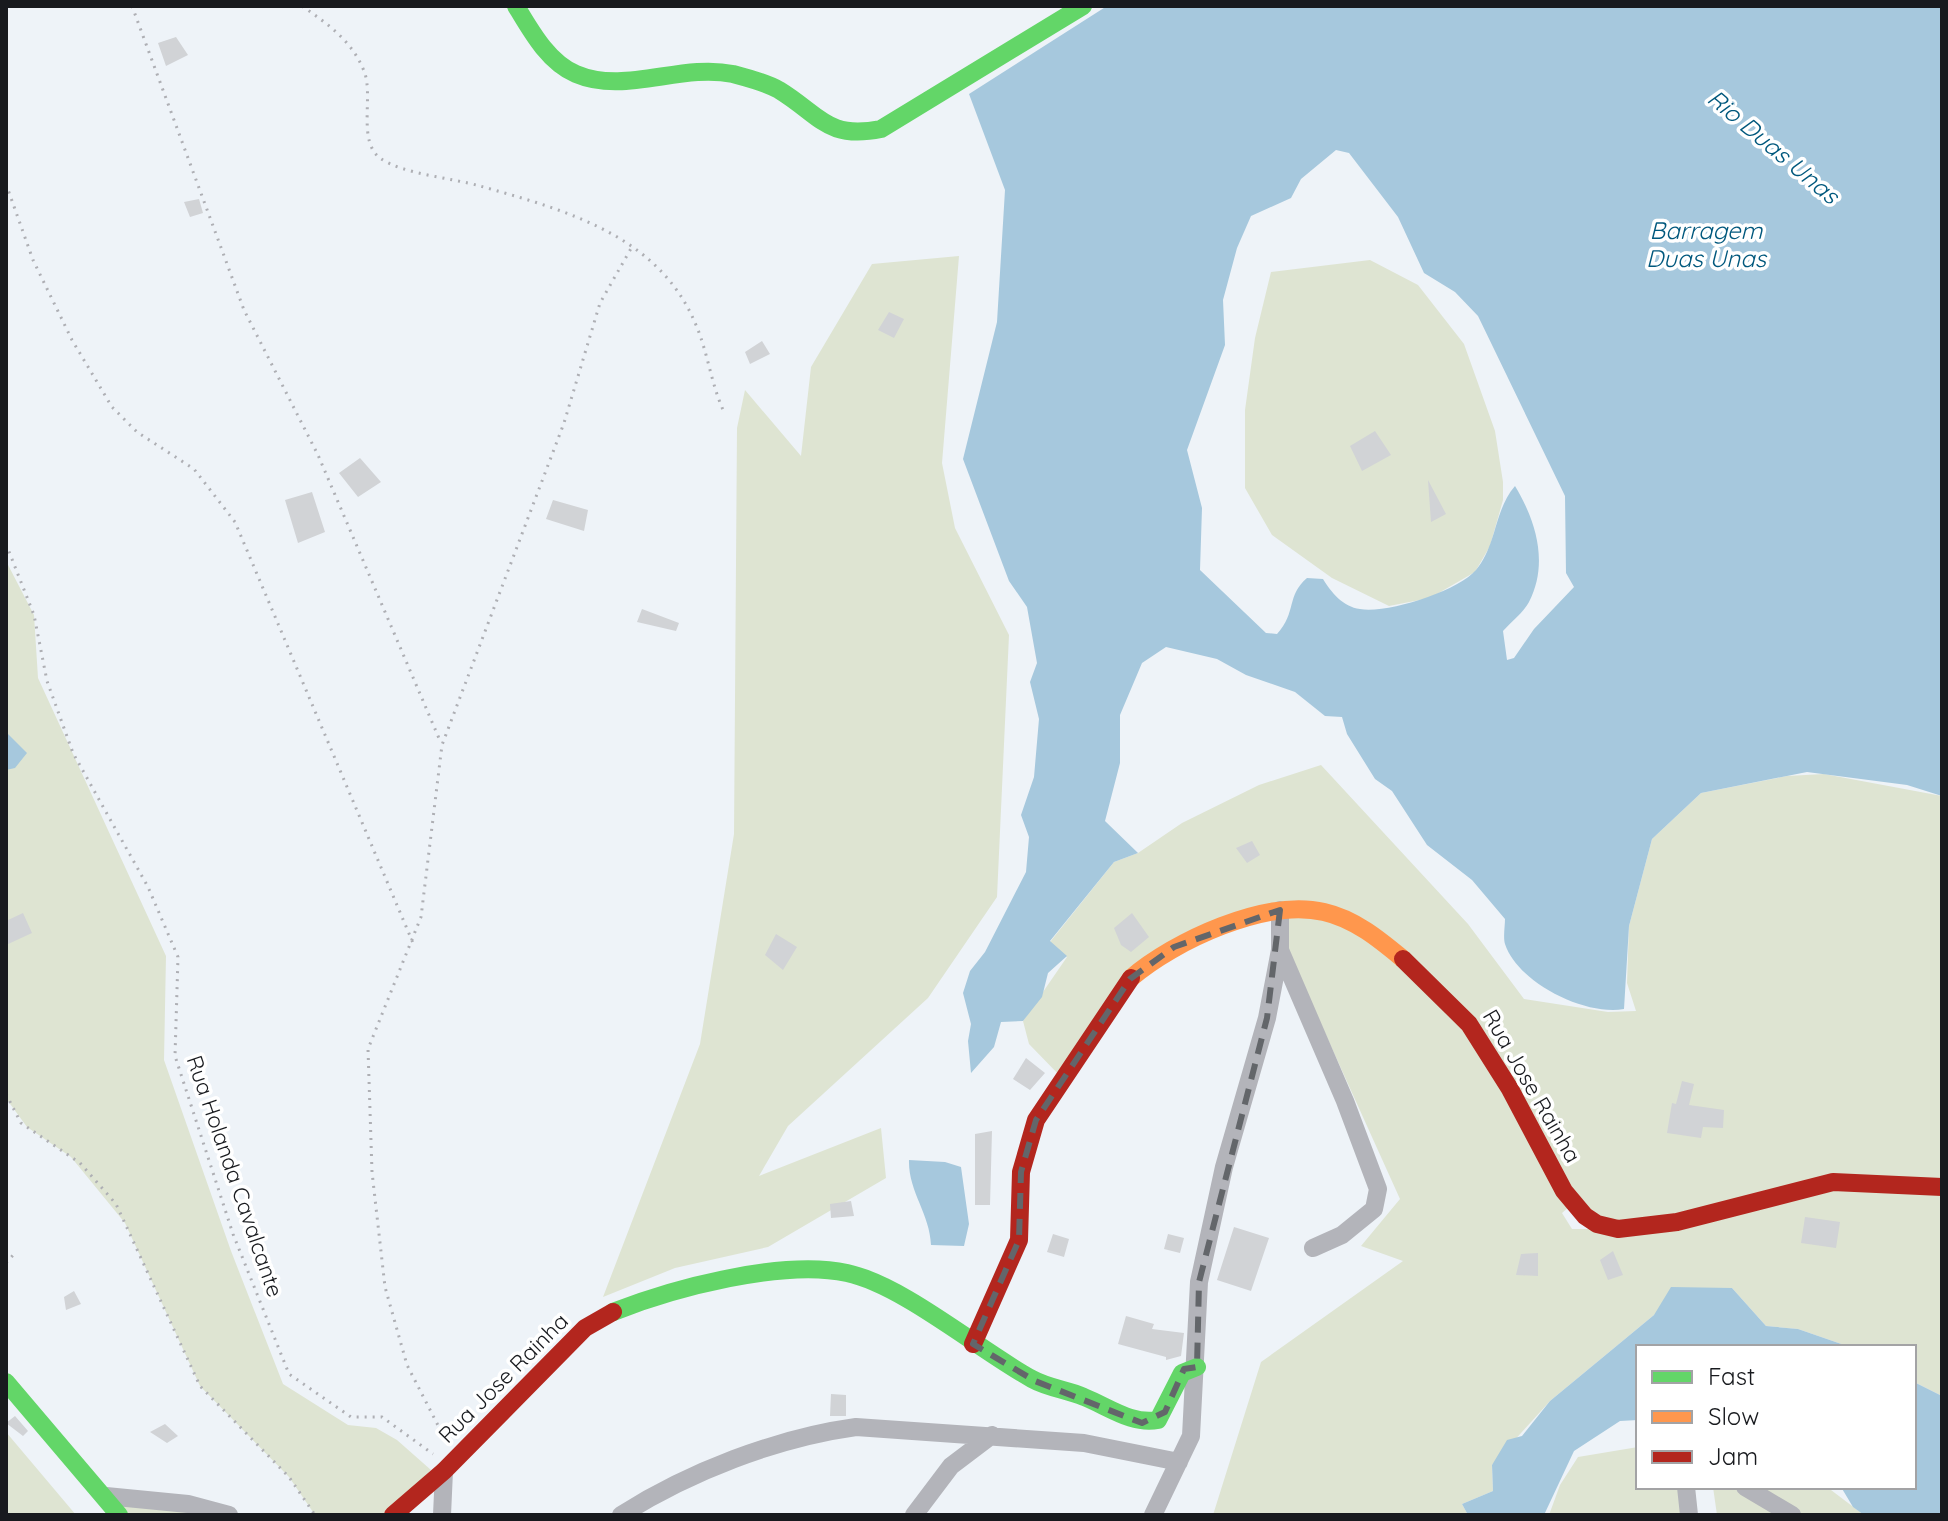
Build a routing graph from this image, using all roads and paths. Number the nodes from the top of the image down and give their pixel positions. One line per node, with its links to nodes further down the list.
1 (132, 6): 9 (path)
2 (302, 6): 6 (path)
3 (516, 6): 4 (street)
4 (1083, 6)
5 (6, 184): 11 (path)
6 (633, 245): 7 (path); 9 (path)
7 (724, 412)
8 (6, 544): 23 (path, Rua Holanda Cavalcante)
9 (442, 745): 11 (path)
10 (1280, 910): 12 (street); 14 (street, Rua Jose Rainha); 18 (street, Rua Jose Rainha)
11 (413, 943): 23 (path)
12 (1280, 950): 15 (street); 19 (street)
13 (6, 1094): 29 (path)
14 (1942, 1187)
15 (1313, 1248)
16 (16, 1252): 17 (path)
17 (6, 1263)
18 (973, 1344): 19 (street, Rua Jose Rainha); 23 (street, Rua Jose Rainha)
19 (1197, 1367): 22 (street)
20 (6, 1382): 26 (street)
21 (992, 1435): 22 (street); 32 (street); 33 (street)
22 (1179, 1462): 34 (street)
23 (449, 1465): 30 (street, Rua Jose Rainha); 31 (street)
24 (1686, 1489): 35 (street)
25 (1748, 1489): 36 (street)
26 (106, 1496): 27 (street); 28 (street)
27 (119, 1515)
28 (229, 1515)
29 (315, 1515)
30 (393, 1515)
31 (442, 1515)
32 (621, 1515)
33 (914, 1515)
34 (1153, 1515)
35 (1689, 1515)
36 (1792, 1515)

